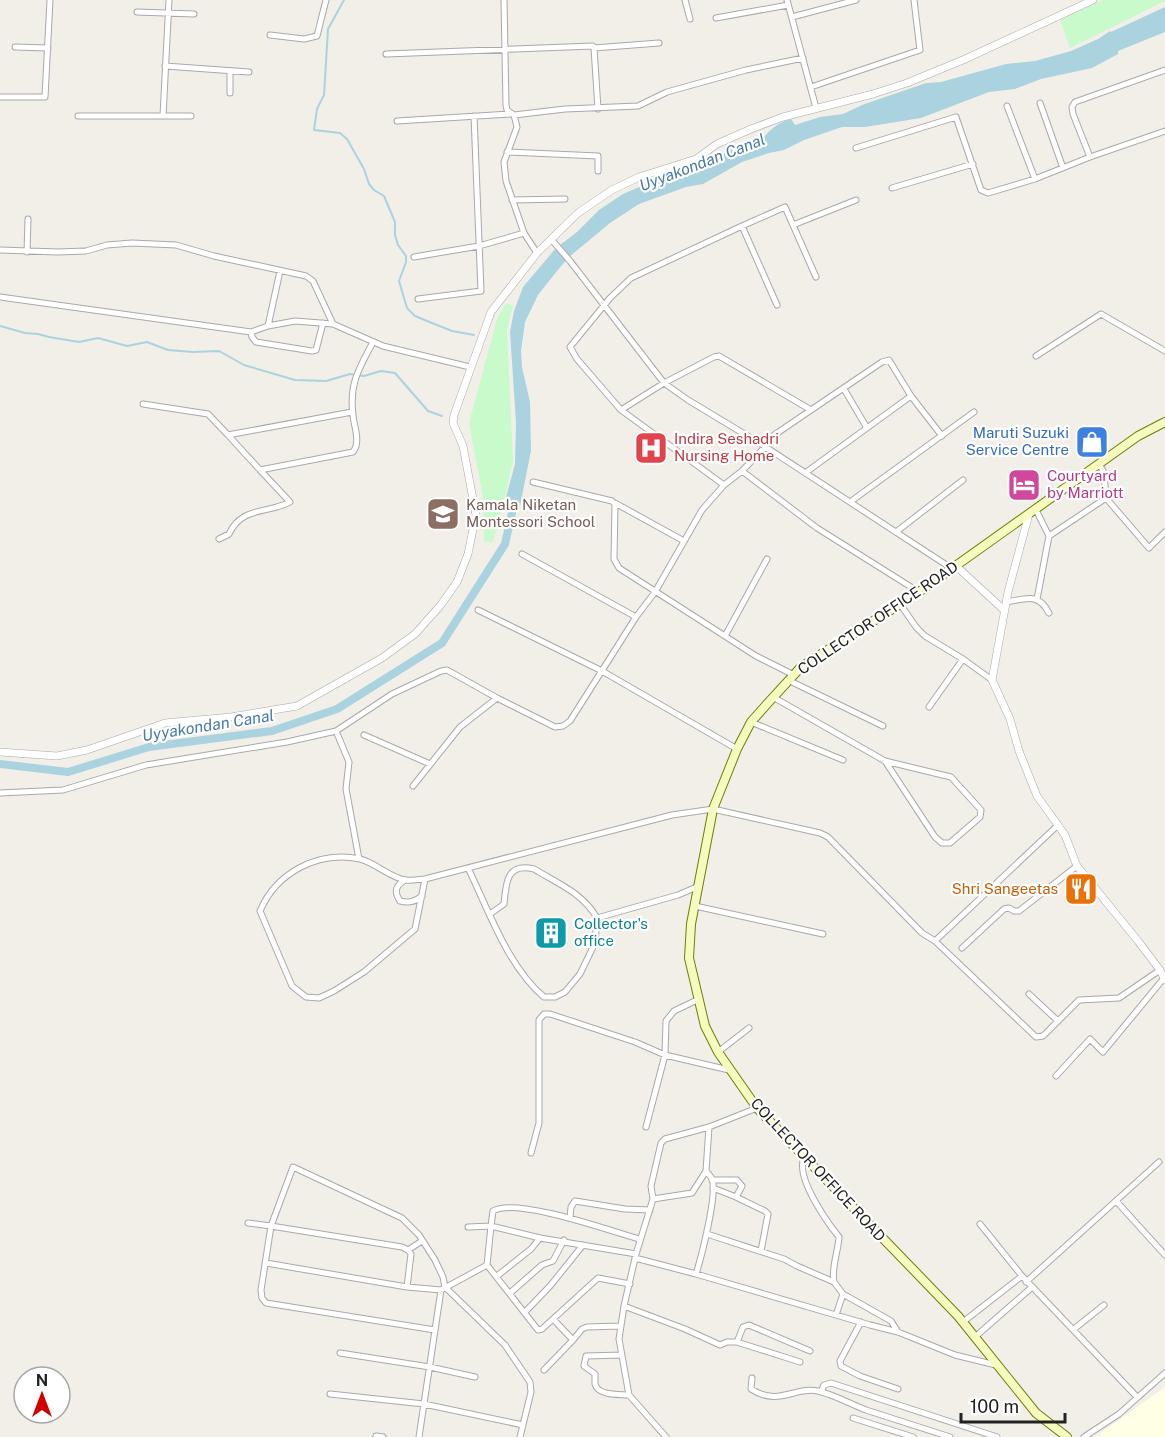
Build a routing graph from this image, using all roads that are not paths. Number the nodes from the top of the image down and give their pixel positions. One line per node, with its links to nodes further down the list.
1 (50, 0): 19 (street)
2 (169, 0): 11 (street)
3 (326, 0): 16 (street)
4 (504, 0): 21 (street)
5 (685, 0): 15 (street)
6 (856, 0): 13 (street)
7 (914, 0): 28 (street)
8 (1093, 0): 33 (street)
9 (788, 2): 13 (street); 14 (street)
10 (136, 12): 11 (street)
11 (169, 13): 12 (street); 24 (street)
12 (194, 14)
13 (792, 16): 23 (street)
14 (716, 18)
15 (690, 19)
16 (270, 35)
17 (659, 43): 20 (street)
18 (15, 47): 19 (street)
19 (48, 48): 30 (street)
20 (594, 48): 21 (street); 34 (street)
21 (505, 49): 22 (street); 35 (street)
22 (386, 54)
23 (803, 58): 28 (street); 34 (street)
24 (165, 66): 26 (street); 37 (street)
25 (1165, 70): 44 (street)
26 (230, 71): 27 (street); 29 (street)
27 (249, 72)
28 (811, 87): 33 (street)
29 (230, 93)
30 (0, 97)
31 (1040, 103): 46 (street)
32 (1007, 106): 48 (street)
33 (816, 108): 57 (street)
34 (598, 109): 35 (street)
35 (512, 114): 39 (street); 43 (street)
36 (78, 116): 37 (street)
37 (163, 116): 38 (street)
38 (191, 116)
39 (474, 116): 40 (street); 58 (street)
40 (397, 121)
41 (1165, 132): 44 (street)
42 (856, 147): 45 (street)
43 (507, 152): 47 (street); 51 (street)
44 (1090, 157): 46 (street)
45 (973, 164): 48 (street); 49 (street)
46 (1063, 168): 48 (street)
47 (598, 171)
48 (1035, 179)
49 (892, 188)
50 (566, 199): 51 (street)
51 (512, 200): 56 (street)
52 (856, 200): 54 (street)
53 (28, 219): 60 (street)
54 (793, 225): 55 (street); 64 (street)
55 (742, 226): 67 (street); 68 (street)
56 (524, 233): 58 (street); 61 (street)
57 (551, 239): 61 (street); 68 (street)
58 (479, 246): 62 (street); 66 (street)
59 (0, 250): 60 (street)
60 (27, 252): 63 (street)
61 (537, 253): 76 (street)
62 (414, 257)
63 (280, 271): 70 (street); 71 (street)
64 (816, 277)
65 (0, 297): 72 (street)
66 (418, 299)
67 (777, 305)
68 (604, 307): 77 (street); 81 (street)
69 (323, 323): 70 (street); 71 (street); 72 (street)
70 (333, 324): 73 (street)
71 (268, 326): 72 (street)
72 (251, 332)
73 (373, 342): 76 (street); 83 (street)
74 (1165, 351): 75 (street)
75 (1036, 356)
76 (470, 368): 131 (street)
77 (664, 382): 81 (street); 82 (street); 89 (street)
78 (844, 389): 79 (street); 82 (street); 86 (street)
79 (911, 396): 86 (street); 88 (street)
80 (143, 404): 87 (street)
81 (621, 410): 96 (street)
82 (811, 410): 89 (street)
83 (352, 412): 87 (street); 91 (street)
84 (974, 412): 88 (street)
85 (1165, 422): 90 (main road, COLLECTOR OFFICE ROAD)
86 (867, 428): 93 (street)
87 (228, 435): 91 (street)
88 (942, 436): 99 (street)
89 (763, 446): 92 (street); 93 (street)
90 (1100, 465): 97 (street); 100 (main road, COLLECTOR OFFICE ROAD)
91 (260, 470): 104 (street)
92 (742, 471): 96 (street); 110 (street)
93 (805, 473): 99 (street)
94 (963, 480): 101 (street)
95 (533, 482): 98 (street)
96 (724, 485): 105 (street)
97 (1106, 498): 102 (street); 103 (street)
98 (612, 501): 105 (street); 109 (street)
99 (850, 502): 101 (street)
100 (1033, 512): 103 (street); 108 (main road, COLLECTOR OFFICE ROAD); 112 (street)
101 (896, 532): 108 (street)
102 (1165, 532)
103 (1049, 537): 111 (street)
104 (219, 539)
105 (684, 541): 109 (street)
106 (522, 554): 117 (street)
107 (767, 559): 118 (street)
108 (953, 566): 110 (main road, COLLECTOR OFFICE ROAD); 115 (street)
109 (655, 592): 117 (street); 118 (street)
110 (919, 592): 113 (main road, COLLECTOR OFFICE ROAD)
111 (1036, 599): 112 (street); 116 (street)
112 (1006, 602): 115 (street)
113 (900, 604): 119 (street); 121 (main road, COLLECTOR OFFICE ROAD)
114 (478, 610): 120 (street)
115 (1005, 611): 122 (street)
116 (1049, 613)
117 (636, 616): 120 (street)
118 (725, 636): 121 (street)
119 (963, 659): 122 (street); 125 (street)
120 (602, 671): 124 (street); 130 (street)
121 (791, 678): 123 (main road, COLLECTOR OFFICE ROAD); 127 (street)
122 (992, 680): 138 (street)
123 (773, 697): 126 (main road, COLLECTOR OFFICE ROAD); 133 (street)
124 (497, 699): 128 (street); 134 (street)
125 (929, 707)
126 (751, 722): 130 (main road, COLLECTOR OFFICE ROAD); 132 (street)
127 (883, 726)
128 (336, 731): 136 (street); 139 (street)
129 (364, 735): 134 (street)
130 (737, 749): 137 (main road, COLLECTOR OFFICE ROAD)
131 (0, 752)
132 (843, 760)
133 (885, 761): 133 (street)
134 (430, 764): 135 (street)
135 (413, 786)
136 (0, 793)
137 (713, 809): 141 (street); 144 (main road, COLLECTOR OFFICE ROAD); 150 (street)
138 (1057, 826): 140 (street); 150 (street)
139 (359, 859): 143 (street); 145 (street)
140 (1077, 866): 151 (street); 152 (street)
141 (468, 868): 142 (street); 147 (street)
142 (425, 879): 143 (street); 145 (street)
143 (405, 880): 145 (street)
144 (699, 886): 146 (main road, COLLECTOR OFFICE ROAD); 148 (street)
145 (422, 896)
146 (695, 906): 149 (street); 154 (main road, COLLECTOR OFFICE ROAD)
147 (490, 914): 148 (street); 148 (street)
148 (597, 918)
149 (823, 934)
150 (935, 941): 155 (street)
151 (962, 948)
152 (1163, 976): 155 (street); 160 (street)
153 (1029, 994): 155 (street)
154 (697, 1000): 157 (main road, COLLECTOR OFFICE ROAD); 158 (street)
155 (1058, 1021)
156 (749, 1028): 157 (street)
157 (718, 1052): 159 (main road, COLLECTOR OFFICE ROAD)
158 (665, 1055): 159 (street); 162 (street); 164 (street)
159 (729, 1070): 161 (main road, COLLECTOR OFFICE ROAD)
160 (1056, 1076)
161 (757, 1108): 163 (street); 165 (main road, COLLECTOR OFFICE ROAD)
162 (646, 1127)
163 (709, 1127): 167 (street); 171 (street)
164 (531, 1153)
165 (804, 1158): 195 (street); 208 (main road, COLLECTOR OFFICE ROAD)
166 (1160, 1162): 172 (street)
167 (706, 1171): 168 (street); 171 (street)
168 (712, 1180): 169 (street); 170 (street)
169 (713, 1188): 170 (street); 180 (street)
170 (736, 1197): 187 (street)
171 (653, 1199): 173 (street)
172 (1117, 1202): 189 (street); 196 (street)
173 (650, 1210): 174 (street); 182 (street)
174 (570, 1218): 178 (street); 182 (street)
175 (248, 1223): 177 (street)
176 (980, 1224): 194 (street)
177 (271, 1226): 184 (street); 186 (street); 190 (street)
178 (491, 1226): 179 (street); 181 (street); 191 (street)
179 (468, 1227)
180 (706, 1234): 187 (street); 192 (street)
181 (540, 1238): 183 (street); 193 (street)
182 (639, 1239): 188 (street)
183 (564, 1240): 185 (street); 201 (street)
184 (422, 1241): 186 (street); 199 (street)
185 (583, 1245): 188 (street); 205 (street)
186 (408, 1250): 198 (street)
187 (761, 1251): 195 (street)
188 (635, 1256): 192 (street); 197 (street)
189 (1165, 1256)
190 (266, 1263): 198 (street); 212 (street)
191 (487, 1265): 193 (street); 199 (street)
192 (696, 1274): 206 (street)
193 (497, 1276): 201 (street)
194 (1022, 1276): 196 (street); 208 (street)
195 (834, 1282): 202 (street)
196 (1026, 1282): 200 (street)
197 (630, 1284): 204 (street); 207 (street)
198 (407, 1287): 199 (street)
199 (443, 1288): 212 (street); 234 (street)
200 (1031, 1288): 211 (street); 214 (street)
201 (510, 1293): 205 (street)
202 (843, 1294): 206 (street); 213 (street)
203 (1104, 1305): 211 (street)
204 (624, 1306): 210 (street); 216 (street)
205 (525, 1312): 207 (street)
206 (836, 1315): 209 (street)
207 (553, 1319): 215 (street)
208 (963, 1322): 214 (main road, COLLECTOR OFFICE ROAD)
209 (861, 1323): 213 (street); 227 (street)
210 (620, 1326): 215 (street); 219 (street)
211 (1074, 1329): 231 (street)
212 (435, 1330): 222 (street)
213 (898, 1332): 221 (street)
214 (975, 1337): 221 (main road, COLLECTOR OFFICE ROAD)
215 (573, 1340): 223 (street)
216 (737, 1342): 217 (street); 220 (street)
217 (810, 1351)
218 (340, 1353): 222 (street)
219 (622, 1354): 230 (street); 230 (street)
220 (800, 1362)
221 (996, 1365): 236 (main road, COLLECTOR OFFICE ROAD)
222 (430, 1367): 225 (street); 232 (street)
223 (544, 1371)
224 (1165, 1373): 231 (street)
225 (475, 1377)
226 (752, 1378): 228 (street)
227 (898, 1389)
228 (821, 1392): 235 (street); 242 (street)
229 (330, 1394): 232 (street)
230 (629, 1395): 239 (street)
231 (1137, 1397): 243 (street)
232 (424, 1404): 234 (street); 237 (street)
233 (854, 1418): 240 (street)
234 (523, 1425): 238 (street)
235 (917, 1426): 240 (street); 241 (street)
236 (1061, 1435)
237 (419, 1437)
238 (520, 1437)
239 (666, 1437)
240 (913, 1437)
241 (950, 1437)
242 (997, 1437)
243 (1084, 1437)

